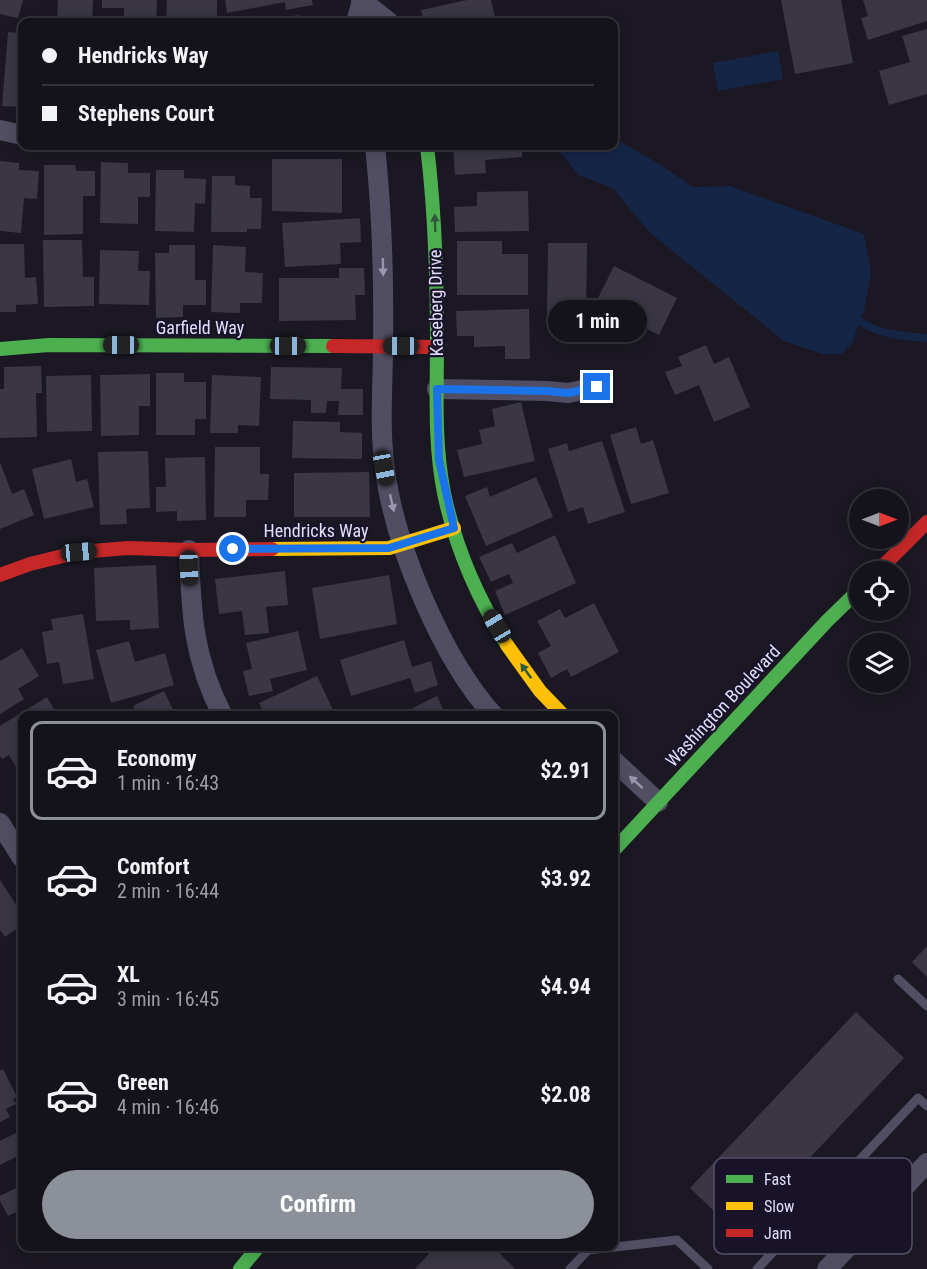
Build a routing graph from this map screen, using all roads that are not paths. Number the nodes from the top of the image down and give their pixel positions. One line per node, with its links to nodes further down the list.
1 (363, 0): 2 (street); 3 (street)
2 (357, 18)
3 (384, 18)
4 (0, 130): 5 (street)
5 (18, 134)
6 (375, 150): 8 (street, one-way to 8)
7 (428, 150): 9 (street, Kaseberg Drive, one-way to 7)
8 (383, 346): 9 (street, Garfield Way); 10 (street, Garfield Way); 15 (street, one-way to 15)
9 (437, 347): 12 (street, Kaseberg Drive)
10 (0, 350)
11 (597, 387): 12 (street)
12 (437, 389): 14 (street, Kaseberg Drive)
13 (927, 522): 17 (street)
14 (454, 528): 15 (street, Hendricks Way); 22 (street, Kaseberg Drive, one-way to 14)
15 (402, 544): 16 (street, Hendricks Way); 21 (street)
16 (189, 550): 18 (street, Hendricks Way); 20 (street)
17 (888, 561)
18 (0, 575)
19 (849, 600): 24 (street, Washington Boulevard)
20 (220, 711)
21 (490, 711)
22 (560, 711)
23 (618, 765): 24 (street, one-way to 23)
24 (658, 802): 26 (street, Washington Boulevard)
25 (0, 824): 27 (street)
26 (618, 840)
27 (18, 852)
28 (898, 980): 29 (lane)
29 (927, 1006)
30 (927, 1106): 31 (lane)
31 (862, 1158)
32 (927, 1163): 33 (street)
33 (912, 1179)
34 (618, 1247): 40 (lane)
35 (256, 1251): 38 (street)
36 (587, 1251): 39 (lane)
37 (771, 1254): 41 (lane)
38 (240, 1269)
39 (570, 1269)
40 (708, 1269)
41 (757, 1269)

